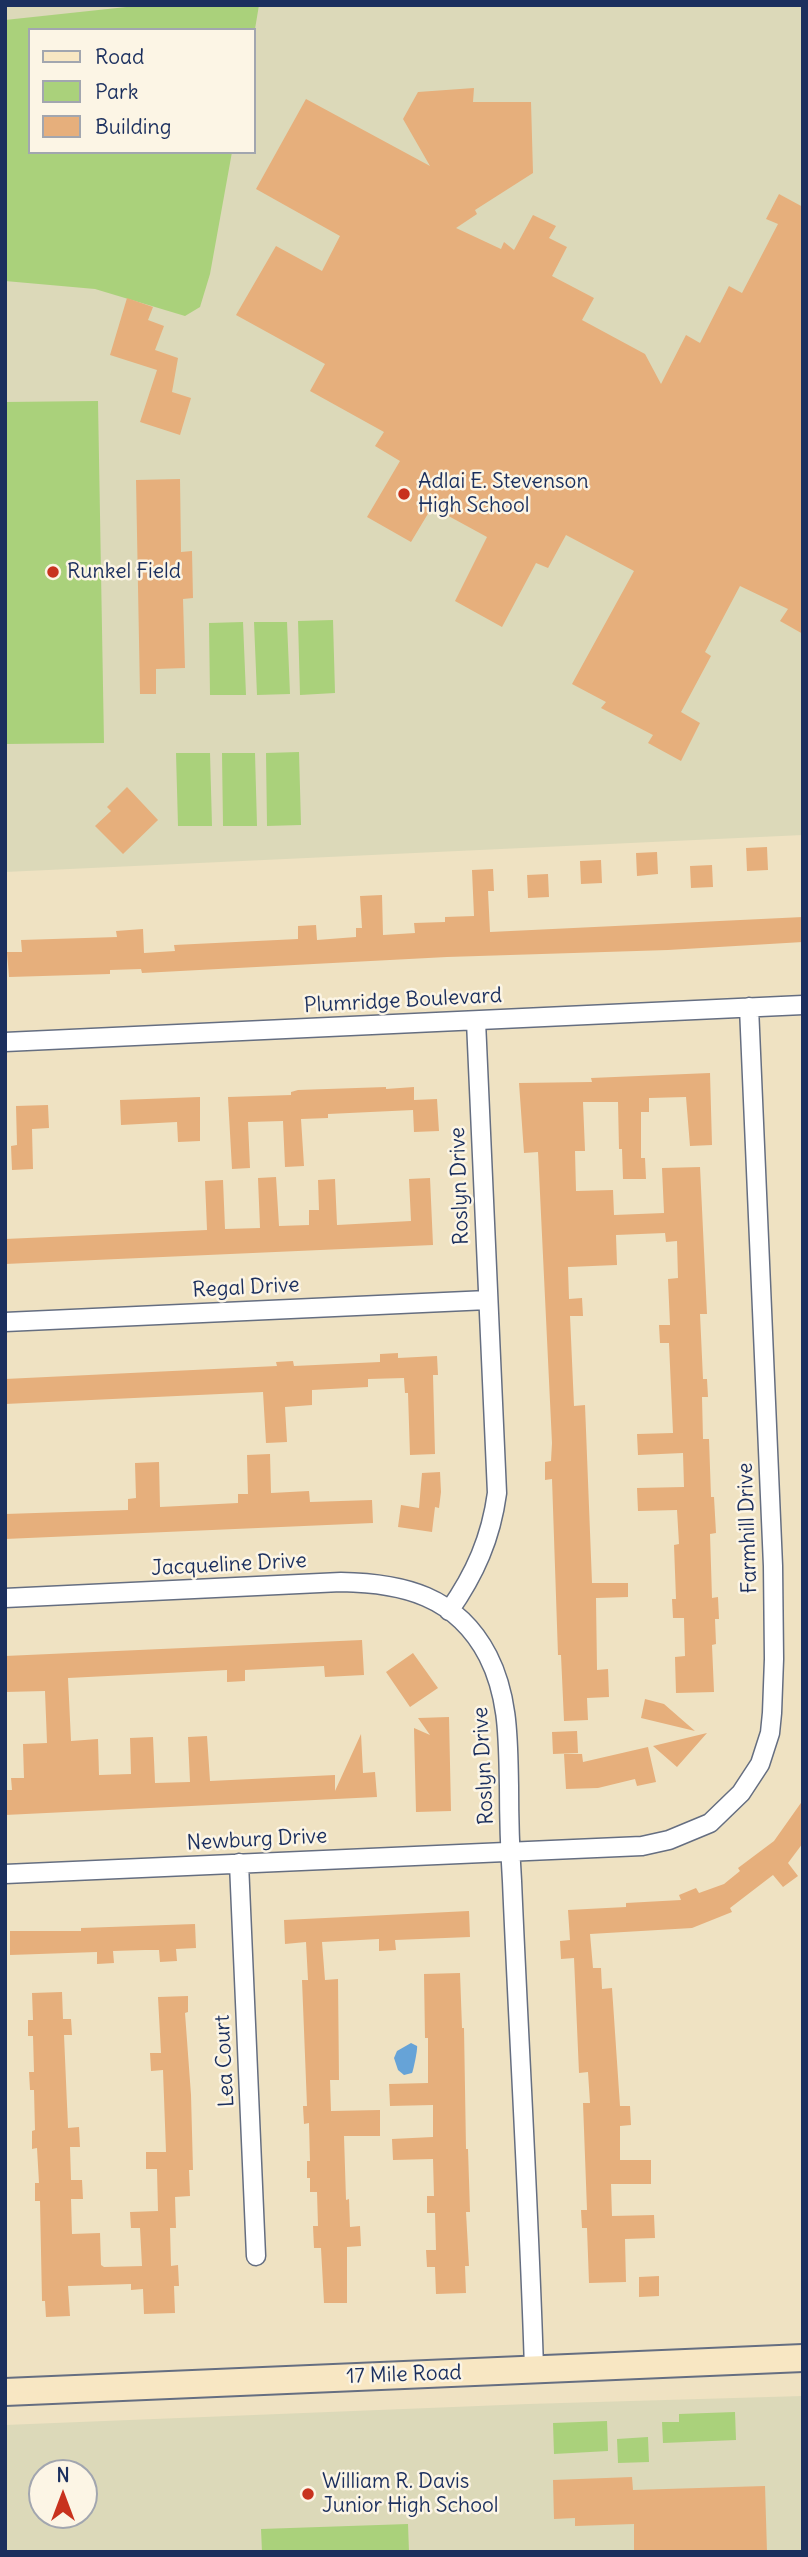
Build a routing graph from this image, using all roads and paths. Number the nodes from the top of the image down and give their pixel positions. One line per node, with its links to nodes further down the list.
1 (803, 1005): 2 (street, Plumridge Boulevard)
2 (749, 1007): 3 (street, Plumridge Boulevard); 9 (street, Farmhill Drive)
3 (476, 1021): 4 (street, Plumridge Boulevard); 5 (street, Roslyn Drive)
4 (5, 1042)
5 (488, 1300): 6 (street, Regal Drive); 8 (street, Roslyn Drive)
6 (5, 1322)
7 (5, 1598): 8 (street, Jacqueline Drive)
8 (449, 1611): 9 (street, Roslyn Drive)
9 (511, 1851): 10 (street, Newburg Drive); 14 (street, Roslyn Drive)
10 (239, 1863): 11 (street, Newburg Drive); 12 (street, Lea Court)
11 (5, 1874)
12 (256, 2256)
13 (803, 2358): 14 (street, 17 Mile Road)
14 (534, 2369): 15 (street, 17 Mile Road)
15 (5, 2392)

